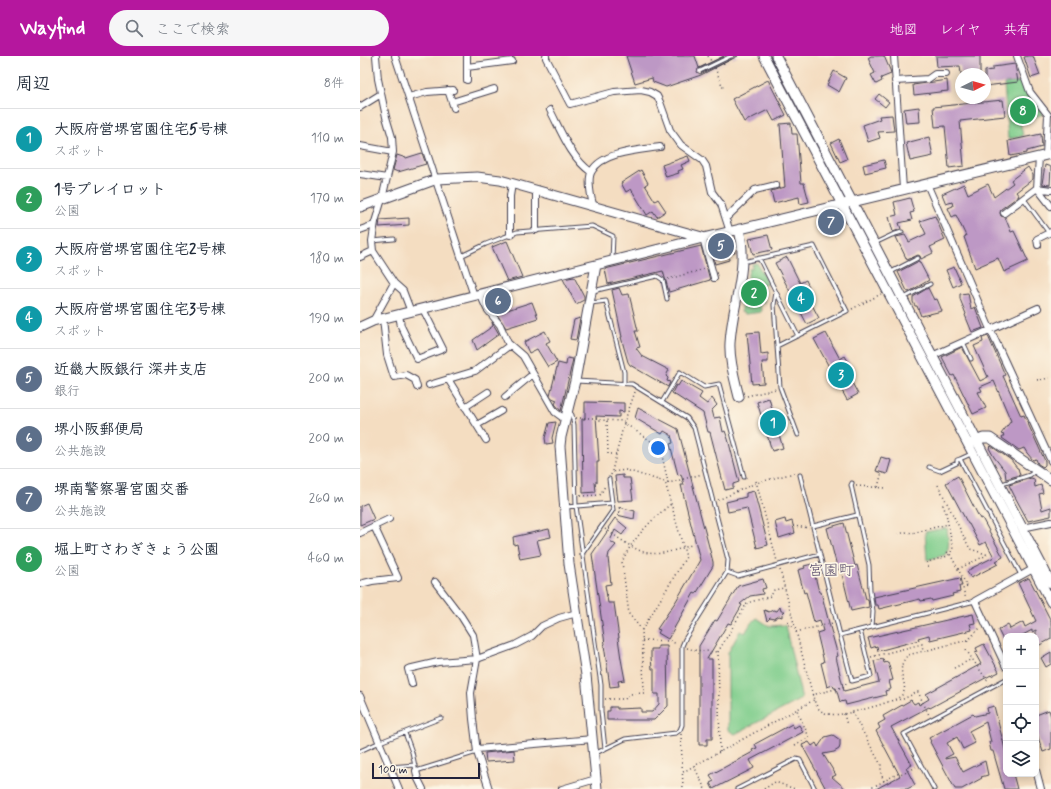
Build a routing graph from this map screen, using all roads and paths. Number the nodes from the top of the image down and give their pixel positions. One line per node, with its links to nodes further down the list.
1 (376, 56): 19 (street)
2 (395, 56): 20 (street)
3 (467, 56): 12 (street)
4 (546, 56): 47 (street)
5 (708, 56): 18 (path)
6 (731, 56): 13 (lane, bridge)
7 (764, 56): 42 (street)
8 (776, 56): 41 (street)
9 (894, 56): 16 (street)
10 (1017, 56): 23 (street)
11 (512, 62): 12 (street)
12 (467, 67): 15 (street)
13 (700, 71)
14 (946, 74): 16 (street)
15 (467, 80)
16 (895, 81): 36 (street)
17 (494, 89): 20 (street)
18 (724, 90)
19 (381, 94): 21 (street); 26 (street)
20 (409, 97): 31 (street)
21 (360, 107)
22 (550, 110): 28 (street)
23 (1050, 115): 27 (street)
24 (360, 146): 26 (street)
25 (660, 147): 28 (street)
26 (393, 152): 30 (street)
27 (1045, 155): 33 (street); 35 (street)
28 (591, 172): 45 (street)
29 (360, 174): 30 (street)
30 (387, 178): 39 (street)
31 (437, 179): 32 (street); 39 (street); 62 (street)
32 (512, 184): 38 (street); 54 (street)
33 (927, 184): 36 (street); 89 (street)
34 (776, 185): 47 (street)
35 (1038, 188): 37 (street); 40 (street); 43 (street)
36 (903, 190): 41 (street)
37 (1051, 190)
38 (536, 191): 45 (street); 50 (street)
39 (382, 199): 44 (street); 48 (street)
40 (1024, 199): 46 (street); 53 (lane)
41 (852, 203): 42 (street); 58 (street)
42 (842, 205): 51 (street); 75 (street)
43 (1051, 206)
44 (360, 207)
45 (594, 207): 55 (street)
46 (1004, 213)
47 (726, 218): 51 (street)
48 (374, 225): 49 (street); 57 (street)
49 (360, 230)
50 (536, 230): 54 (lane); 65 (lane)
51 (734, 231): 55 (street); 66 (street)
52 (902, 232): 58 (lane)
53 (1050, 232): 59 (street)
54 (510, 235): 62 (lane)
55 (704, 238): 65 (street); 68 (street)
56 (394, 239): 57 (lane)
57 (372, 241): 60 (street)
58 (874, 244): 69 (street)
59 (1038, 245)
60 (373, 251): 61 (street); 72 (street)
61 (360, 256)
62 (461, 256): 77 (street)
63 (759, 258): 66 (lane); 76 (lane); 83 (lane)
64 (918, 258): 69 (lane)
65 (612, 261): 67 (street)
66 (743, 262): 108 (street)
67 (596, 265): 74 (street); 77 (street)
68 (711, 268): 70 (street); 71 (path)
69 (889, 273): 79 (street)
70 (714, 278)
71 (663, 280): 74 (lane); 78 (lane)
72 (394, 283): 84 (street); 87 (street)
73 (930, 284): 79 (lane)
74 (592, 291): 80 (street)
75 (888, 291): 83 (path); 118 (street)
76 (776, 292): 90 (lane); 93 (lane)
77 (477, 295): 82 (street); 92 (street)
78 (667, 299)
79 (902, 299): 94 (street)
80 (590, 303): 100 (street); 101 (lane)
81 (1038, 308): 89 (street)
82 (423, 309): 84 (street); 85 (street)
83 (847, 311): 90 (lane)
84 (411, 312): 85 (street)
85 (399, 314): 86 (street)
86 (383, 319): 87 (street); 103 (street)
87 (372, 321): 88 (street)
88 (360, 327)
89 (990, 329): 91 (street); 121 (street)
90 (798, 336): 93 (lane)
91 (963, 342): 94 (street); 95 (lane)
92 (510, 344): 96 (street); 98 (street)
93 (777, 346): 105 (lane)
94 (932, 356): 118 (street)
95 (971, 359)
96 (533, 374): 107 (street); 112 (street)
97 (1051, 378): 99 (path)
98 (448, 379): 102 (street); 110 (street)
99 (1037, 380)
100 (575, 381): 101 (lane); 112 (street)
101 (624, 383): 104 (lane)
102 (429, 385)
103 (417, 387)
104 (637, 387): 109 (lane); 114 (path)
105 (780, 387): 108 (path); 116 (lane)
106 (488, 392): 110 (street)
107 (505, 397)
108 (742, 397)
109 (662, 402): 126 (lane); 129 (lane)
110 (466, 407): 115 (street)
111 (501, 410): 115 (street)
112 (569, 416): 113 (path); 139 (lane); 145 (street)
113 (607, 420): 114 (path); 119 (path)
114 (625, 422): 119 (path); 132 (path)
115 (477, 425): 117 (street)
116 (798, 435)
117 (486, 440)
118 (973, 446): 120 (lane); 123 (street); 136 (street); 166 (street)
119 (616, 454): 124 (path)
120 (960, 459): 122 (lane); 168 (lane)
121 (1051, 461)
122 (929, 467)
123 (1037, 470): 131 (street); 136 (lane)
124 (612, 472): 130 (path); 133 (path)
125 (882, 472): 137 (path)
126 (706, 473): 132 (path); 140 (lane)
127 (794, 473): 140 (path)
128 (800, 475): 153 (lane)
129 (744, 477)
130 (609, 479): 139 (path); 141 (lane)
131 (1051, 480)
132 (668, 482): 133 (path)
133 (665, 483): 143 (path)
134 (851, 484): 137 (path); 146 (lane)
135 (938, 485): 142 (path)
136 (999, 485): 154 (street)
137 (878, 487): 138 (path)
138 (886, 488)
139 (576, 496): 144 (lane)
140 (713, 502): 167 (lane)
141 (612, 503): 144 (lane); 151 (lane)
142 (946, 503): 149 (path); 165 (path)
143 (671, 504): 158 (path); 159 (path)
144 (576, 506): 145 (lane); 161 (lane)
145 (565, 507): 176 (street)
146 (857, 515): 153 (lane); 180 (lane)
147 (390, 519): 150 (street)
148 (1051, 522): 154 (street)
149 (948, 524): 156 (path); 163 (path)
150 (374, 526): 155 (street); 171 (street)
151 (601, 526): 158 (path); 161 (lane)
152 (793, 526): 153 (path)
153 (813, 526): 162 (lane)
154 (1022, 528): 170 (street)
155 (360, 533)
156 (898, 534)
157 (691, 545): 159 (path)
158 (631, 547): 159 (path); 181 (path)
159 (683, 548): 181 (path)
160 (947, 552): 163 (path)
161 (582, 554): 198 (lane)
162 (820, 554): 167 (lane); 178 (lane)
163 (950, 554): 164 (path); 165 (path)
164 (928, 567)
165 (958, 569): 175 (path)
166 (1033, 569): 168 (street); 173 (street)
167 (727, 572): 213 (lane)
168 (1021, 575): 174 (street)
169 (435, 582): 188 (street)
170 (1051, 583)
171 (360, 584)
172 (784, 588): 216 (path)
173 (1050, 598)
174 (975, 601): 175 (lane); 190 (street)
175 (967, 603): 180 (lane)
176 (578, 614): 188 (street); 201 (street)
177 (788, 621): 179 (path)
178 (837, 622): 183 (path); 184 (lane)
179 (794, 626)
180 (872, 627): 182 (lane)
181 (642, 630): 198 (path)
182 (860, 630): 184 (lane); 187 (lane)
183 (796, 632)
184 (840, 635): 192 (lane)
185 (966, 650): 189 (path)
186 (923, 652): 187 (path)
187 (867, 658): 192 (lane)
188 (478, 659): 194 (street); 214 (street)
189 (972, 659): 191 (path); 195 (path)
190 (1003, 661)
191 (954, 668)
192 (851, 678): 196 (path)
193 (1003, 680): 195 (lane)
194 (412, 684)
195 (990, 687): 206 (lane)
196 (812, 695)
197 (360, 697): 211 (street)
198 (601, 700): 201 (lane); 213 (lane)
199 (814, 700): 202 (path)
200 (893, 700): 206 (path)
201 (589, 702): 210 (street)
202 (796, 710): 212 (path); 216 (path)
203 (852, 712): 225 (path)
204 (844, 714): 207 (path)
205 (441, 718): 208 (lane)
206 (931, 720): 218 (lane)
207 (847, 725)
208 (405, 732): 211 (lane); 221 (lane)
209 (682, 737): 222 (path)
210 (593, 739): 214 (street); 217 (street)
211 (380, 742): 215 (lane); 220 (street)
212 (795, 745)
213 (605, 749): 217 (lane)
214 (477, 750): 221 (lane); 229 (street)
215 (360, 752)
216 (720, 752): 219 (path)
217 (594, 754): 224 (street)
218 (921, 765): 225 (path); 239 (lane)
219 (694, 766): 222 (path); 233 (path)
220 (390, 767): 221 (lane); 227 (street)
221 (416, 768): 228 (street)
222 (683, 772): 232 (path)
223 (1038, 777): 240 (street)
224 (596, 779): 230 (street); 231 (street)
225 (884, 781): 238 (path)
226 (790, 788): 235 (path); 236 (path)
227 (399, 789)
228 (423, 789)
229 (489, 789)
230 (562, 789)
231 (597, 789)
232 (683, 789)
233 (705, 789)
234 (737, 789): 237 (lane)
235 (764, 789)
236 (794, 789)
237 (815, 789)
238 (869, 789)
239 (934, 789)
240 (1041, 789)

